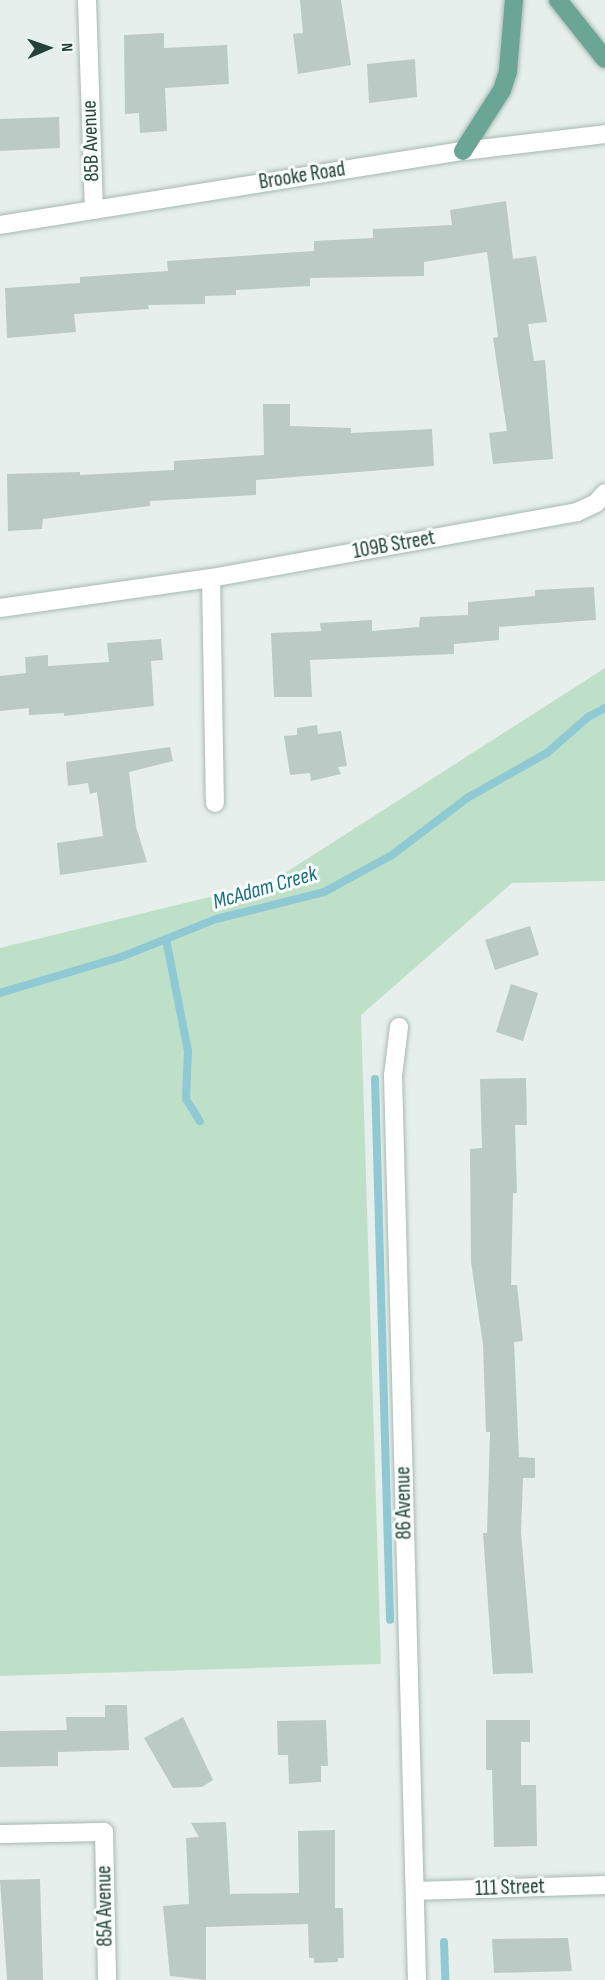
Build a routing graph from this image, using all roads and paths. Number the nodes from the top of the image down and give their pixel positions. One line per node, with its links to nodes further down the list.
1 (87, 0): 7 (street, 85B Avenue)
2 (514, 0): 6 (main road)
3 (558, 0): 4 (main road)
4 (605, 59)
5 (605, 134): 6 (street, Brooke Road)
6 (463, 151): 7 (street, Brooke Road)
7 (94, 210): 8 (street, Brooke Road)
8 (0, 225)
9 (605, 493): 10 (street, 109B Street)
10 (211, 578): 11 (street, 109B Street); 12 (street)
11 (0, 608)
12 (215, 803)
13 (399, 1027): 16 (street, 86 Avenue)
14 (0, 1834): 17 (street, 85A Avenue)
15 (605, 1885): 16 (street, 111 Street)
16 (415, 1891): 18 (street, 86 Avenue)
17 (107, 1980)
18 (417, 1980)

